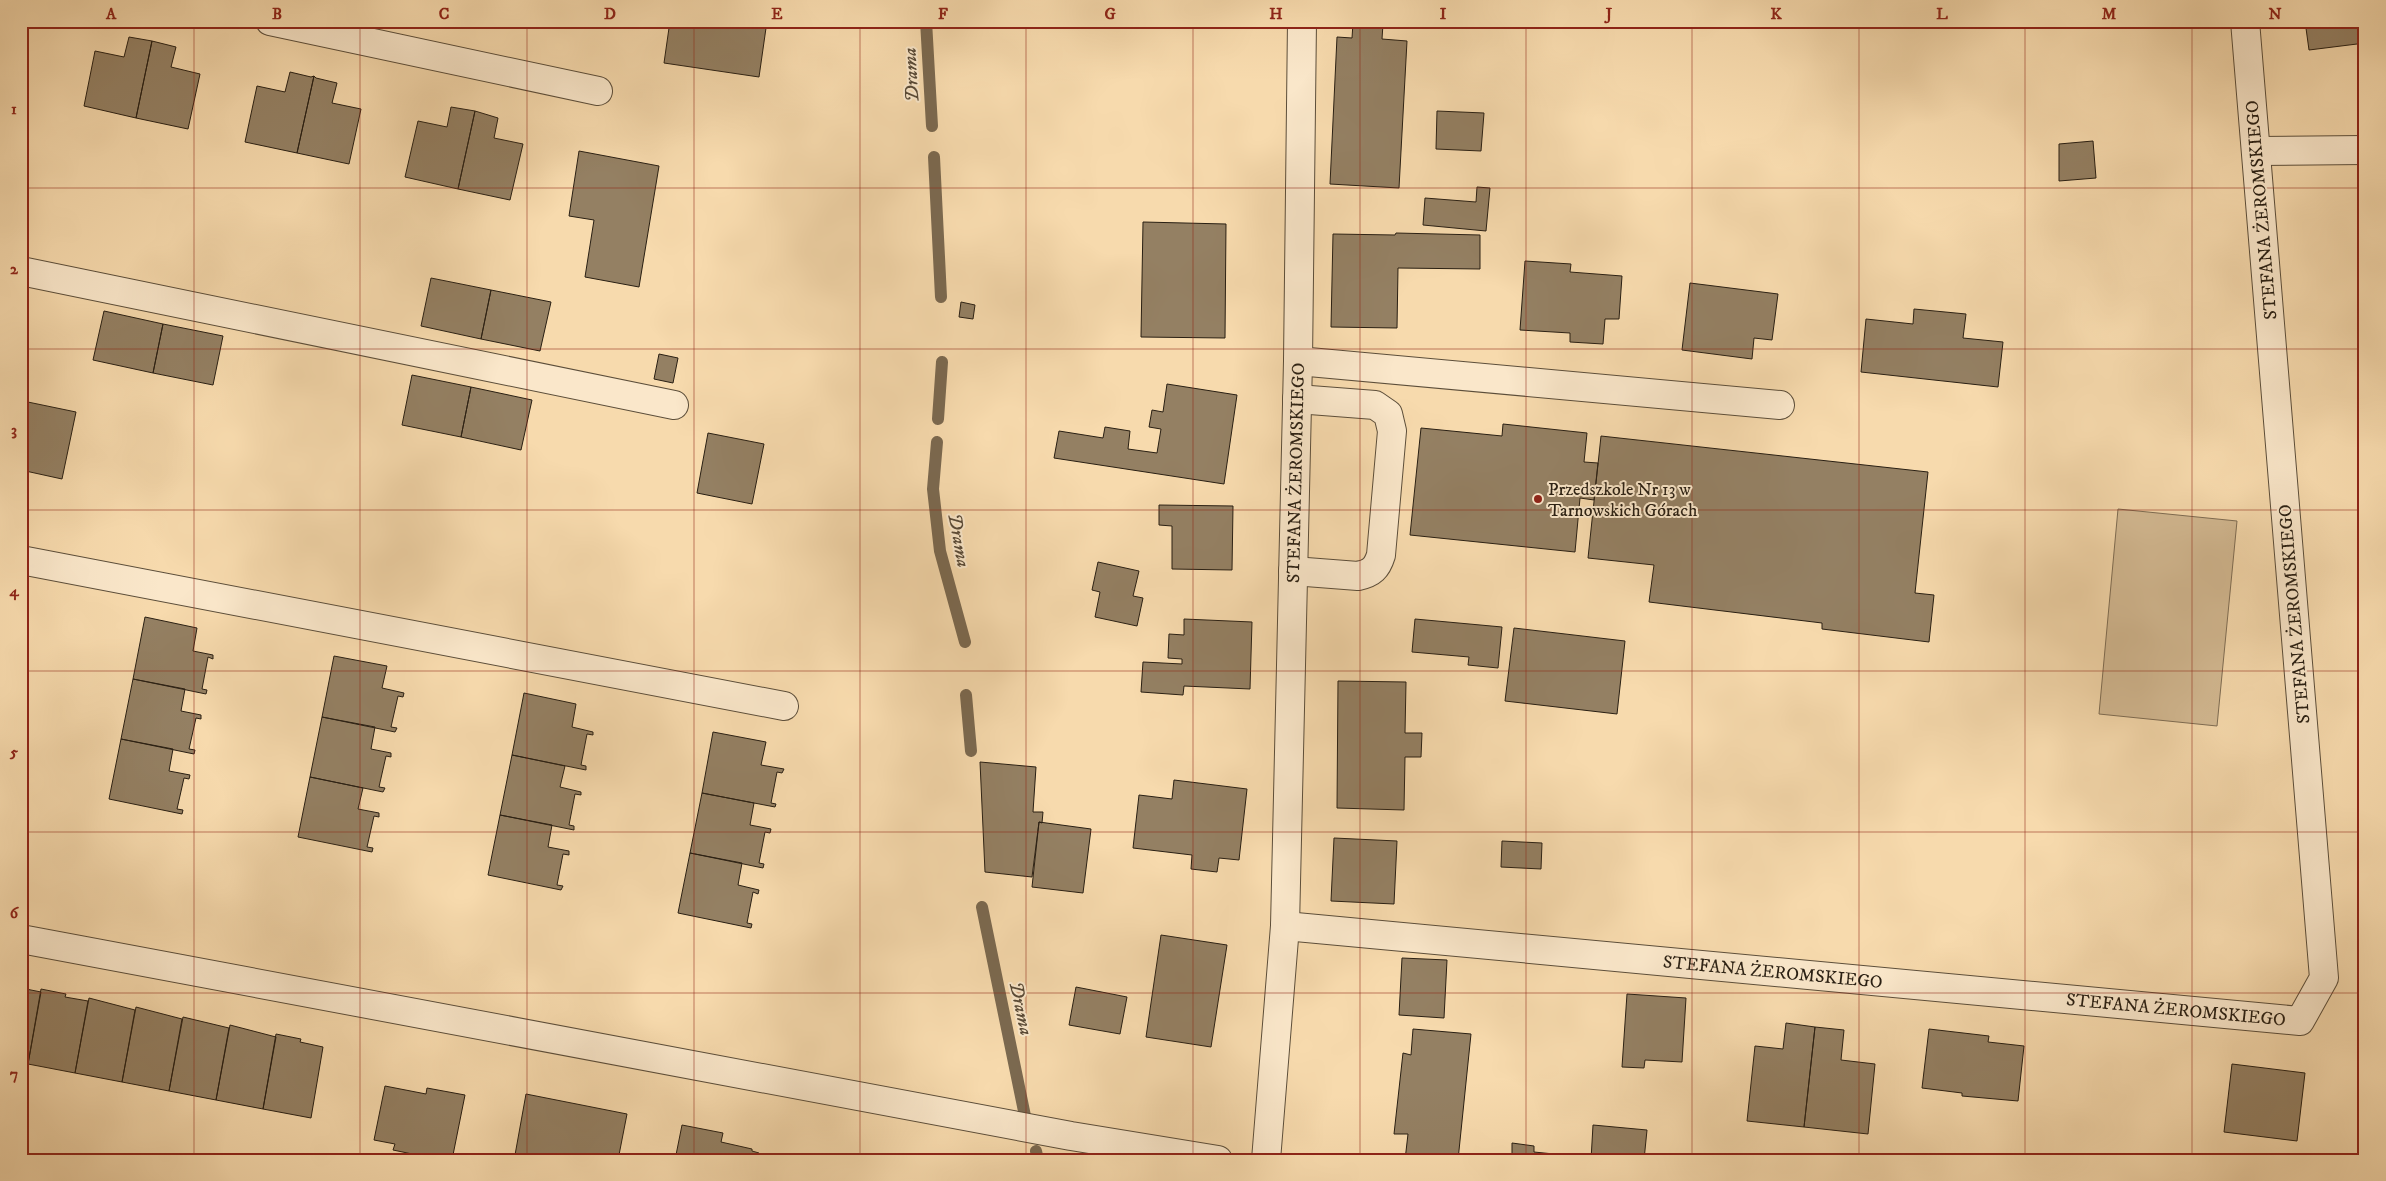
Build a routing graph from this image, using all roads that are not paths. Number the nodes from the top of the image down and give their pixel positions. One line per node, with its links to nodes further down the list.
1 (270, 21): 4 (street)
2 (1302, 21): 8 (street, STEFANA ŻEROMSKIEGO)
3 (2245, 21): 6 (street, STEFANA ŻEROMSKIEGO)
4 (598, 91)
5 (2365, 150): 6 (street)
6 (2257, 151): 15 (street, STEFANA ŻEROMSKIEGO)
7 (21, 271): 10 (street)
8 (1298, 362): 9 (street, STEFANA ŻEROMSKIEGO); 11 (street)
9 (1297, 399): 13 (street, STEFANA ŻEROMSKIEGO); 13 (street)
10 (674, 405)
11 (1780, 405)
12 (21, 560): 14 (street)
13 (1293, 571): 15 (street, STEFANA ŻEROMSKIEGO)
14 (784, 706)
15 (1285, 926): 18 (street, STEFANA ŻEROMSKIEGO)
16 (21, 939): 17 (street)
17 (1218, 1160)
18 (1266, 1160)

